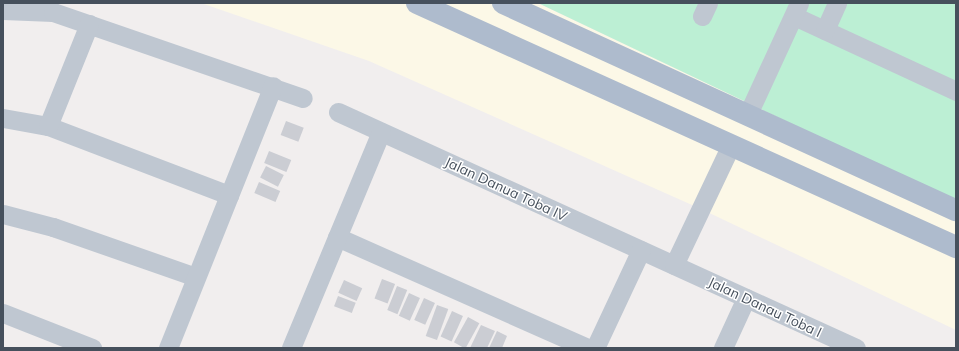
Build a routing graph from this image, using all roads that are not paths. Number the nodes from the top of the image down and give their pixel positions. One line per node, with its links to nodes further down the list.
1 (417, 3): 18 (main road)
2 (503, 3): 13 (main road)
3 (837, 3): 8 (street)
4 (54, 7): 6 (street); 7 (street)
5 (796, 9): 8 (street); 13 (street)
6 (3, 10)
7 (89, 24): 9 (street); 15 (street)
8 (824, 30): 10 (street)
9 (273, 86): 11 (street); 20 (street)
10 (956, 91)
11 (303, 98)
12 (338, 112): 17 (street, Jalan Danua Toba IV)
13 (748, 114): 16 (main road)
14 (3, 118): 15 (street)
15 (48, 126): 20 (street)
16 (777, 129): 19 (main road); 21 (main road)
17 (381, 132): 23 (street); 25 (street, Jalan Danua Toba IV)
18 (730, 147): 19 (main road); 26 (street)
19 (762, 160): 24 (main road)
20 (230, 195): 27 (street)
21 (956, 210)
22 (3, 214): 27 (street)
23 (337, 237): 32 (street); 33 (street)
24 (956, 248)
25 (641, 250): 26 (street, Jalan Danua Toba IV); 34 (street)
26 (674, 265): 28 (street, Jalan Danau Toba I)
27 (196, 277): 31 (street)
28 (746, 298): 35 (street); 36 (street, Jalan Danau Toba I)
29 (3, 313): 30 (street)
30 (92, 348)
31 (168, 348)
32 (291, 348)
33 (588, 348)
34 (595, 348)
35 (723, 348)
36 (856, 348)

